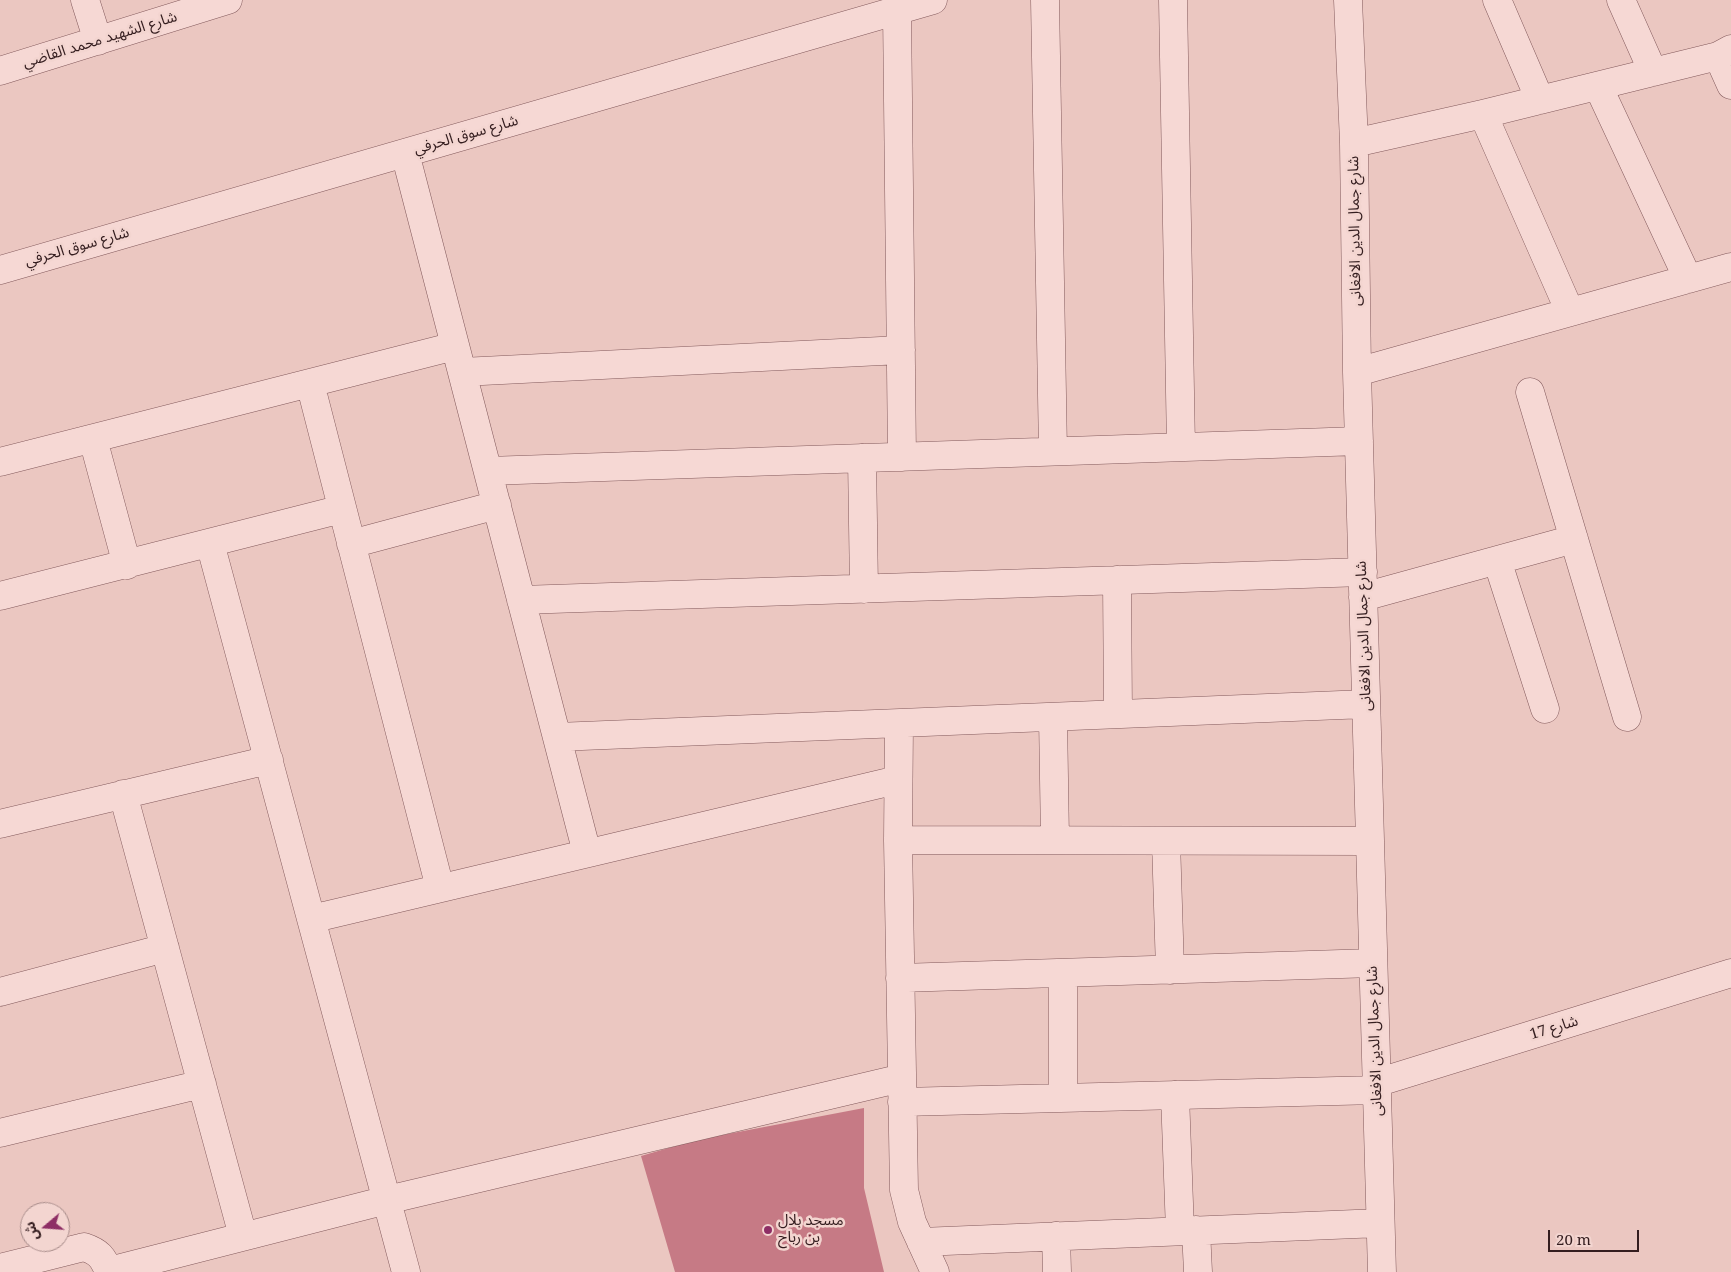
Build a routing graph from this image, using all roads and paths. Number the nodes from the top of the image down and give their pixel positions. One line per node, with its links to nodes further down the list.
1 (85, 0): 10 (street)
2 (933, 0): 9 (street, شارع سوق الحرفي)
3 (1045, 0): 32 (street)
4 (1173, 0): 31 (street)
5 (1348, 0): 18 (street, شارع جمال الدين الافغانى)
6 (1496, 0): 16 (street)
7 (1621, 0): 13 (street)
8 (221, 1): 10 (street, شارع الشهيد محمد القاضي)
9 (896, 10): 19 (street, شارع سوق الحرفي); 24 (street)
10 (98, 41): 12 (street, شارع الشهيد محمد القاضي)
11 (1724, 53): 13 (street); 14 (street)
12 (0, 71)
13 (1653, 72): 15 (street)
14 (1731, 85)
15 (1598, 86): 16 (street); 22 (street)
16 (1540, 100): 17 (street)
17 (1483, 114): 18 (street); 23 (street)
18 (1354, 143): 26 (street, شارع جمال الدين الافغانى)
19 (405, 153): 21 (street, شارع سوق الحرفي); 25 (street)
20 (1731, 267): 22 (street)
21 (0, 270)
22 (1688, 279): 23 (street)
23 (1570, 312): 26 (street)
24 (901, 350): 25 (street); 33 (street)
25 (459, 359): 27 (street); 36 (street)
26 (1357, 372): 30 (street, شارع جمال الدين الافغانى)
27 (310, 383): 29 (street); 38 (street)
28 (1530, 392): 39 (street)
29 (92, 438): 35 (street); 43 (street)
30 (1359, 441): 31 (street); 45 (street, شارع جمال الدين الافغانى)
31 (1181, 447): 32 (street)
32 (1052, 451): 33 (street)
33 (902, 456): 34 (street)
34 (862, 458): 36 (street); 46 (street)
35 (0, 462)
36 (488, 470): 37 (street)
37 (497, 505): 41 (street); 48 (street)
38 (342, 509): 40 (street); 41 (street)
39 (1574, 539): 42 (street); 53 (street)
40 (210, 543): 43 (street); 56 (street)
41 (351, 544): 65 (street)
42 (1497, 560): 45 (street); 50 (street)
43 (127, 565): 47 (street)
44 (1117, 580): 45 (street); 46 (street); 51 (street)
45 (1363, 584): 49 (street, شارع جمال الدين الافغانى)
46 (864, 588): 48 (street)
47 (0, 596)
48 (521, 600): 55 (street)
49 (1366, 704): 51 (street); 63 (street, شارع جمال الدين الافغانى)
50 (1545, 709)
51 (1118, 714): 52 (street)
52 (1053, 717): 54 (street); 61 (street)
53 (1627, 717)
54 (899, 724): 55 (street); 57 (street)
55 (557, 737): 64 (street)
56 (268, 760): 58 (street); 66 (street)
57 (898, 780): 60 (street); 64 (street)
58 (123, 794): 59 (street); 67 (street)
59 (0, 824)
60 (898, 840): 61 (street); 72 (street)
61 (1055, 840): 62 (street)
62 (1166, 841): 63 (street); 69 (street)
63 (1370, 841): 68 (street, شارع جمال الدين الافغانى)
64 (587, 853): 65 (street)
65 (440, 888): 66 (street)
66 (311, 919): 80 (street)
67 (164, 948): 73 (street); 74 (street)
68 (1373, 963): 69 (street); 75 (street, شارع جمال الدين الافغانى)
69 (1170, 970): 70 (street)
70 (1063, 973): 72 (street); 78 (street)
71 (1731, 973): 75 (street, شارع 17)
72 (900, 978): 76 (street)
73 (0, 992)
74 (202, 1084): 79 (street); 83 (street)
75 (1377, 1087): 77 (street, شارع 17); 81 (street, شارع جمال الدين الافغانى)
76 (902, 1090): 78 (street, شارع 17); 80 (street, شارع 17); 85 (street)
77 (1175, 1095): 78 (street, شارع 17); 82 (street)
78 (1063, 1098)
79 (0, 1133)
80 (387, 1200): 83 (street, شارع 17); 88 (street)
81 (1380, 1223): 82 (street); 92 (street, شارع جمال الدين الافغانى)
82 (1188, 1231): 84 (street); 91 (street)
83 (242, 1236): 87 (street, شارع 17)
84 (1056, 1236): 85 (street); 90 (street)
85 (921, 1242): 89 (street)
86 (0, 1268): 87 (street)
87 (109, 1271)
88 (406, 1272)
89 (935, 1272)
90 (1057, 1272)
91 (1198, 1272)
92 (1382, 1272)

